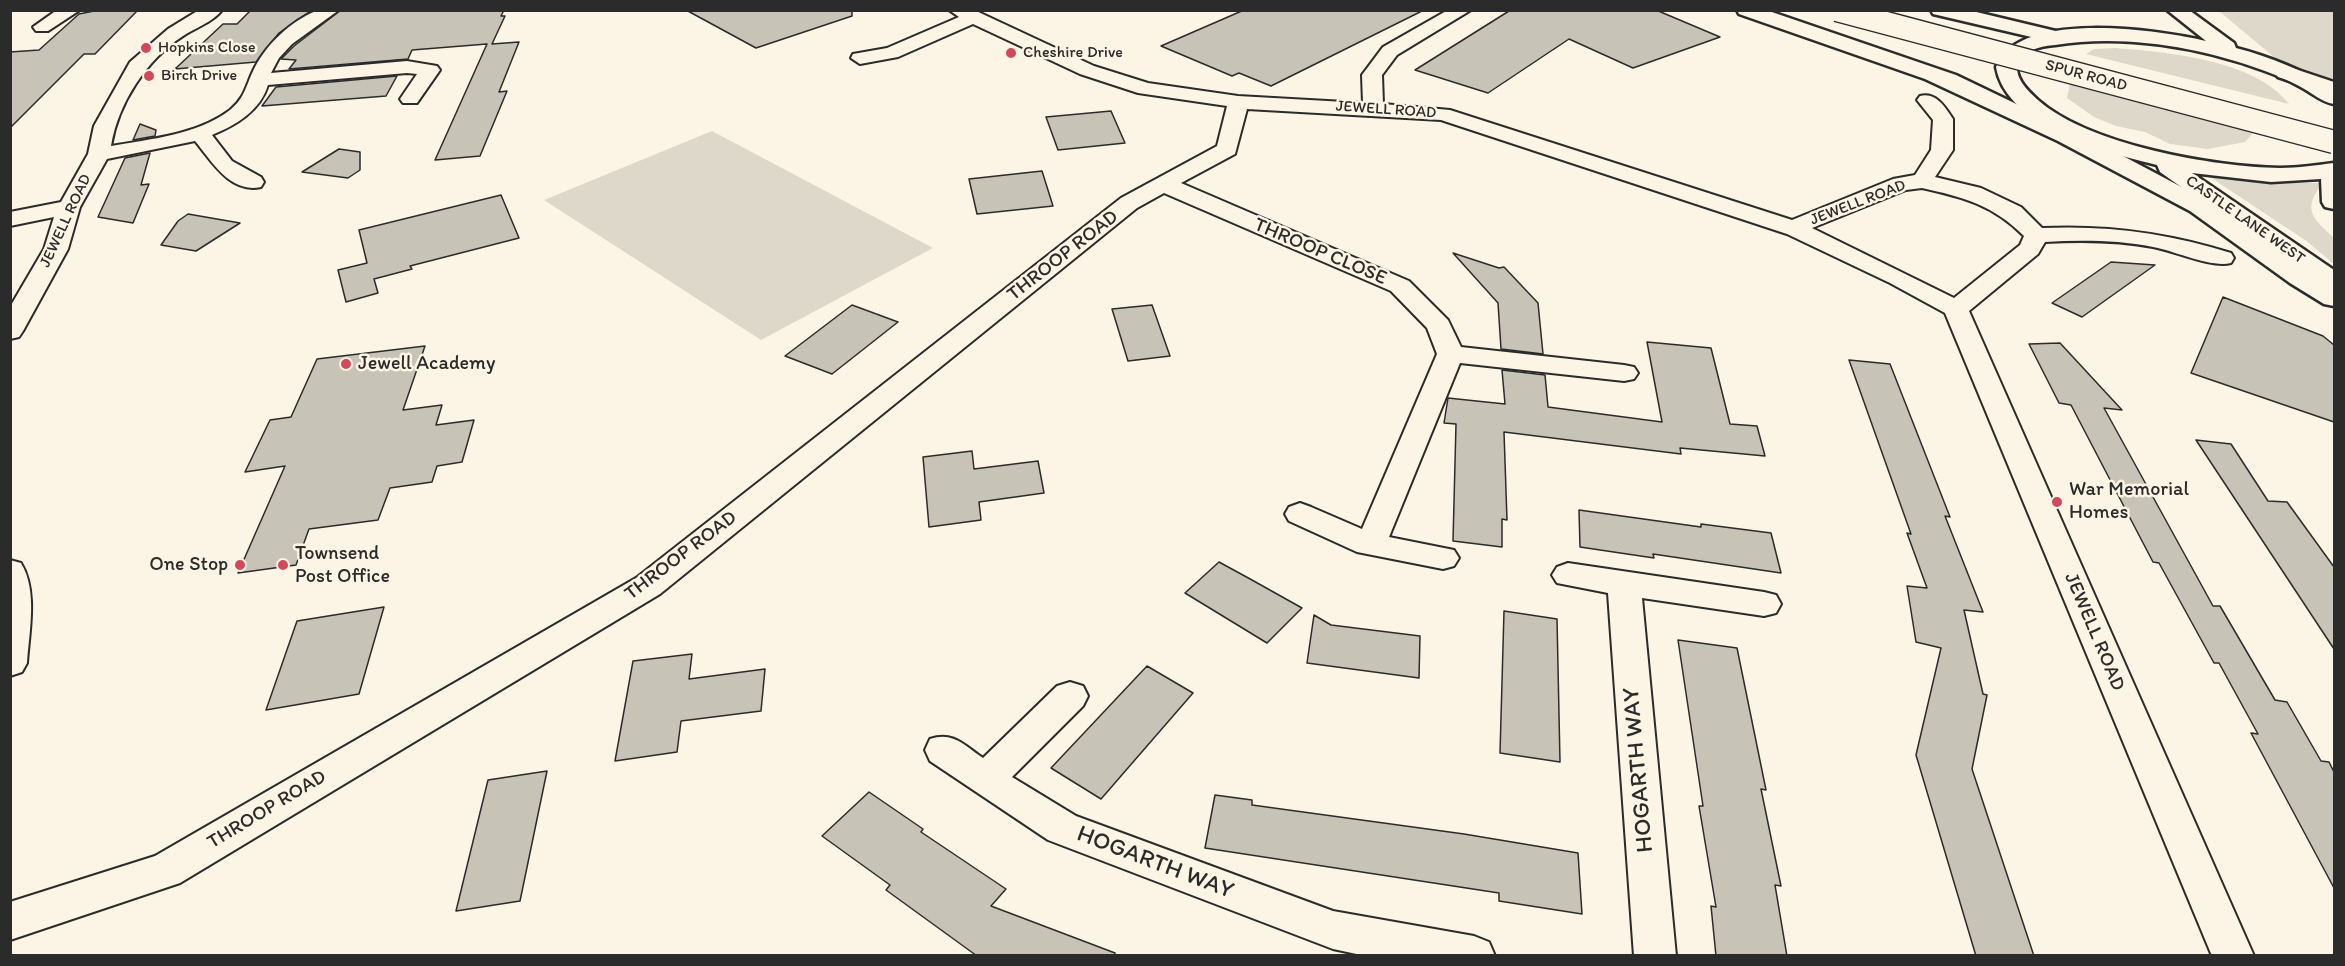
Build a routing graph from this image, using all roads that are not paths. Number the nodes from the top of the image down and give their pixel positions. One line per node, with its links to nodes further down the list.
1 (71, 10): 12 (street)
2 (213, 10): 29 (street, JEWELL ROAD)
3 (330, 10): 18 (street)
4 (1462, 10): 24 (street)
5 (1746, 10): 17 (main road)
6 (1837, 10): 28 (main road, SPUR ROAD, bridge)
7 (1884, 10): 26 (main road, SPUR ROAD)
8 (1940, 10): 13 (main road)
9 (2176, 10): 14 (main road)
10 (966, 14): 15 (street, JEWELL ROAD); 23 (street, JEWELL ROAD)
11 (2086, 16): 13 (main road)
12 (42, 27)
13 (2063, 36): 14 (main road); 25 (main road)
14 (2241, 57): 16 (main road)
15 (860, 58)
16 (2286, 72): 19 (main road); 20 (main road)
17 (1929, 73): 25 (main road); 42 (main road)
18 (261, 80): 21 (street); 27 (street)
19 (2334, 89)
20 (2334, 98)
21 (410, 99)
22 (1927, 100): 32 (street, JEWELL ROAD)
23 (1238, 102): 24 (street, JEWELL ROAD); 34 (street, THROOP ROAD)
24 (1373, 108): 38 (street, JEWELL ROAD)
25 (2056, 120): 30 (main road)
26 (2334, 127)
27 (196, 134): 29 (street); 33 (street)
28 (2334, 142)
29 (99, 154): 36 (street, JEWELL ROAD)
30 (2156, 158): 31 (main road); 41 (main road, CASTLE LANE WEST)
31 (2334, 170): 35 (main road)
32 (1922, 181): 38 (street, JEWELL ROAD); 39 (street, JEWELL ROAD)
33 (253, 182)
34 (1161, 183): 45 (street, THROOP CLOSE); 58 (street, THROOP ROAD)
35 (2334, 202)
36 (69, 207): 37 (street); 44 (street, JEWELL ROAD)
37 (10, 219)
38 (1795, 229): 43 (street, JEWELL ROAD)
39 (2036, 235): 40 (street); 43 (street)
40 (2222, 258)
41 (2334, 282)
42 (2334, 298)
43 (1956, 309): 62 (street, JEWELL ROAD)
44 (10, 331)
45 (1450, 354): 46 (street); 48 (street)
46 (1624, 373)
47 (1300, 514): 48 (street)
48 (1368, 544): 49 (street)
49 (1443, 558)
50 (1568, 575): 51 (street)
51 (1624, 584): 53 (street); 61 (street, HOGARTH WAY)
52 (12, 588): 54 (street)
53 (1764, 604)
54 (10, 663)
55 (1070, 696): 57 (street)
56 (944, 750): 57 (street, HOGARTH WAY)
57 (985, 780): 59 (street, HOGARTH WAY)
58 (10, 921)
59 (1329, 943): 60 (street, HOGARTH WAY)
60 (1474, 956)
61 (1655, 956)
62 (2234, 956)

